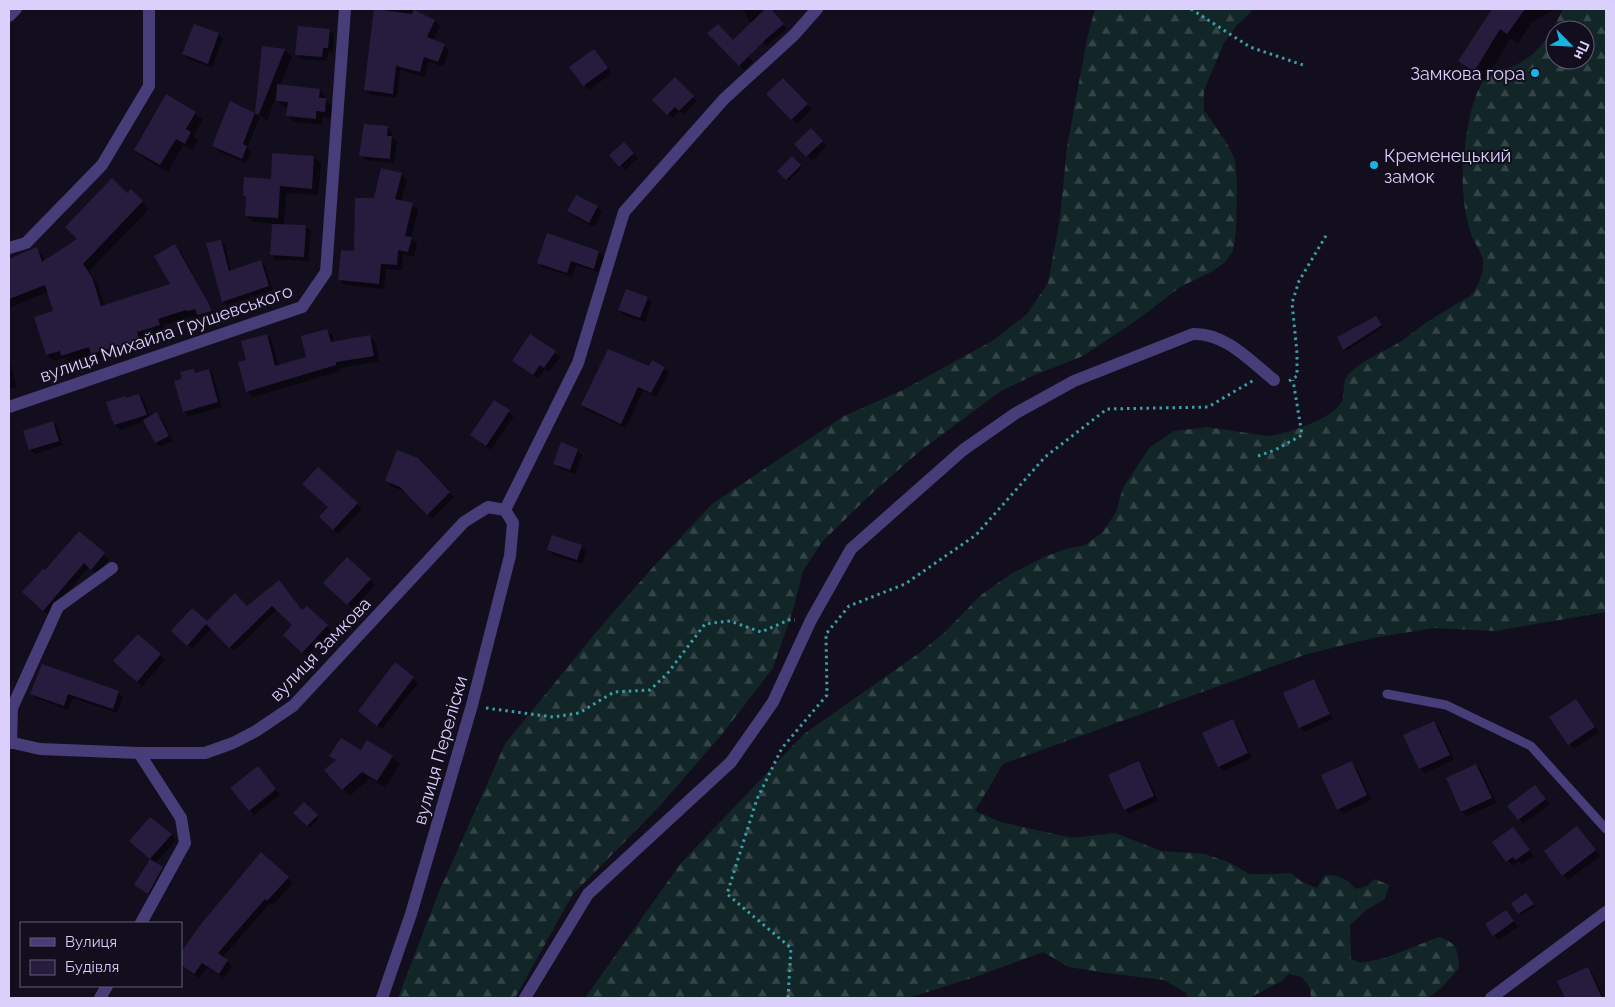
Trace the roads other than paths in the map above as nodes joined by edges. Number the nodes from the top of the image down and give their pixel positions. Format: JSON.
{"nodes":[{"id":1,"x":16,"y":9,"type":"edge"},
{"id":2,"x":149,"y":9,"type":"edge"},
{"id":3,"x":345,"y":9,"type":"edge"},
{"id":4,"x":817,"y":9,"type":"edge"},
{"id":5,"x":9,"y":16,"type":"edge"},
{"id":6,"x":9,"y":248,"type":"edge"},
{"id":7,"x":1270,"y":377,"type":"road end"},
{"id":8,"x":9,"y":407,"type":"edge"},
{"id":9,"x":505,"y":510,"type":"junction"},
{"id":10,"x":112,"y":568,"type":"dead end"},
{"id":11,"x":1388,"y":694,"type":"dead end"},
{"id":12,"x":10,"y":743,"type":"edge"},
{"id":13,"x":139,"y":753,"type":"junction"},
{"id":14,"x":1606,"y":828,"type":"edge"},
{"id":15,"x":1606,"y":912,"type":"edge"},
{"id":16,"x":142,"y":922,"type":"edge"},
{"id":17,"x":106,"y":987,"type":"edge"},
{"id":18,"x":100,"y":998,"type":"edge"},
{"id":19,"x":382,"y":998,"type":"edge"},
{"id":20,"x":525,"y":998,"type":"edge"},
{"id":21,"x":1491,"y":998,"type":"edge"}],
"edges":[{"from":1,"to":5,"type":"street"},
{"from":2,"to":6,"type":"street"},
{"from":3,"to":8,"type":"street","name":"вулиця Михайла Грушевського"},
{"from":4,"to":9,"type":"street"},
{"from":7,"to":20,"type":"street"},
{"from":9,"to":13,"type":"street","name":"вулиця Замкова"},
{"from":9,"to":19,"type":"street","name":"вулиця Переліски"},
{"from":10,"to":12,"type":"street"},
{"from":11,"to":14,"type":"lane"},
{"from":12,"to":13,"type":"street","name":"вулиця Замкова"},
{"from":13,"to":16,"type":"street"},
{"from":15,"to":21,"type":"street"},
{"from":17,"to":18,"type":"street"}]}
